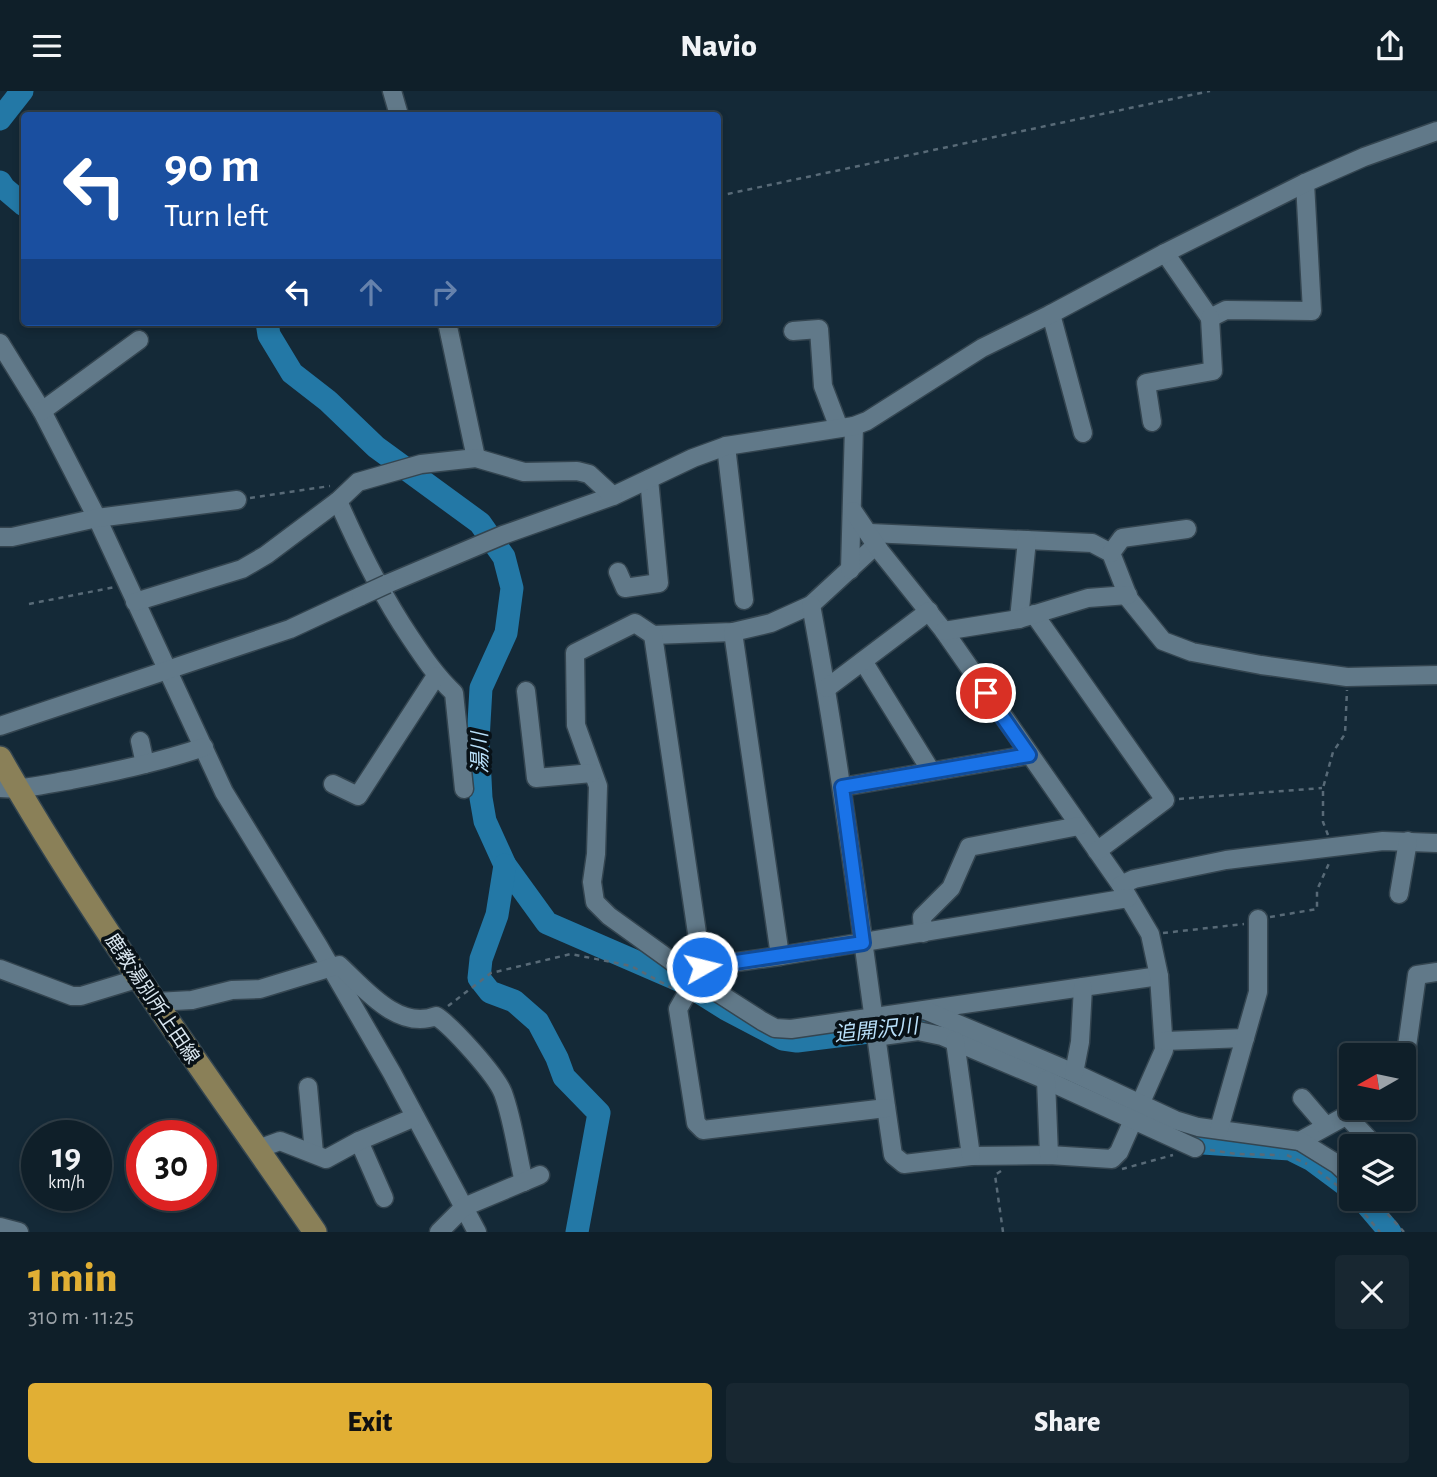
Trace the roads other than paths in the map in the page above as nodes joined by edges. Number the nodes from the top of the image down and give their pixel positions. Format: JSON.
{"nodes":[{"id":1,"x":392,"y":91,"type":"edge"},
{"id":2,"x":397,"y":112,"type":"edge"},
{"id":3,"x":1437,"y":131,"type":"edge"},
{"id":4,"x":1305,"y":183,"type":"junction"},
{"id":5,"x":1165,"y":253,"type":"junction"},
{"id":6,"x":1051,"y":314,"type":"junction"},
{"id":7,"x":1210,"y":318,"type":"junction"},
{"id":8,"x":448,"y":326,"type":"edge"},
{"id":9,"x":793,"y":331,"type":"dead end"},
{"id":10,"x":139,"y":340,"type":"dead end"},
{"id":11,"x":0,"y":343,"type":"edge"},
{"id":12,"x":42,"y":411,"type":"junction"},
{"id":13,"x":1152,"y":422,"type":"dead end"},
{"id":14,"x":846,"y":427,"type":"junction"},
{"id":15,"x":1083,"y":433,"type":"dead end"},
{"id":16,"x":726,"y":446,"type":"junction"},
{"id":17,"x":476,"y":458,"type":"junction"},
{"id":18,"x":649,"y":479,"type":"junction"},
{"id":19,"x":335,"y":494,"type":"junction"},
{"id":20,"x":613,"y":496,"type":"junction"},
{"id":21,"x":237,"y":500,"type":"road end"},
{"id":22,"x":853,"y":511,"type":"junction"},
{"id":23,"x":97,"y":518,"type":"junction"},
{"id":24,"x":1187,"y":529,"type":"dead end"},
{"id":25,"x":0,"y":537,"type":"edge"},
{"id":26,"x":873,"y":539,"type":"junction"},
{"id":27,"x":1027,"y":540,"type":"junction"},
{"id":28,"x":1111,"y":553,"type":"junction"},
{"id":29,"x":850,"y":570,"type":"junction"},
{"id":30,"x":618,"y":572,"type":"dead end"},
{"id":31,"x":1128,"y":595,"type":"junction"},
{"id":32,"x":744,"y":600,"type":"dead end"},
{"id":33,"x":135,"y":602,"type":"junction"},
{"id":34,"x":811,"y":605,"type":"junction"},
{"id":35,"x":929,"y":611,"type":"junction"},
{"id":36,"x":1027,"y":617,"type":"junction"},
{"id":37,"x":944,"y":631,"type":"junction"},
{"id":38,"x":733,"y":632,"type":"junction"},
{"id":39,"x":653,"y":635,"type":"junction"},
{"id":40,"x":863,"y":661,"type":"junction"},
{"id":41,"x":167,"y":668,"type":"junction"},
{"id":42,"x":1437,"y":675,"type":"edge"},
{"id":43,"x":436,"y":676,"type":"junction"},
{"id":44,"x":827,"y":688,"type":"junction"},
{"id":45,"x":526,"y":691,"type":"dead end"},
{"id":46,"x":0,"y":726,"type":"edge"},
{"id":47,"x":140,"y":741,"type":"dead end"},
{"id":48,"x":204,"y":747,"type":"junction"},
{"id":49,"x":1029,"y":755,"type":"junction"},
{"id":50,"x":0,"y":758,"type":"edge"},
{"id":51,"x":145,"y":764,"type":"junction"},
{"id":52,"x":931,"y":771,"type":"junction"},
{"id":53,"x":592,"y":773,"type":"junction"},
{"id":54,"x":333,"y":784,"type":"dead end"},
{"id":55,"x":842,"y":787,"type":"junction"},
{"id":56,"x":9,"y":789,"type":"edge"},
{"id":57,"x":464,"y":789,"type":"dead end"},
{"id":58,"x":1079,"y":826,"type":"junction"},
{"id":59,"x":1408,"y":841,"type":"junction"},
{"id":60,"x":1437,"y":843,"type":"edge"},
{"id":61,"x":1097,"y":851,"type":"junction"},
{"id":62,"x":1125,"y":891,"type":"junction"},
{"id":63,"x":1399,"y":894,"type":"dead end"},
{"id":64,"x":1258,"y":919,"type":"dead end"},
{"id":65,"x":923,"y":933,"type":"junction"},
{"id":66,"x":863,"y":943,"type":"junction"},
{"id":67,"x":780,"y":956,"type":"junction"},
{"id":68,"x":330,"y":967,"type":"junction"},
{"id":69,"x":0,"y":969,"type":"edge"},
{"id":70,"x":1437,"y":972,"type":"edge"},
{"id":71,"x":1159,"y":976,"type":"junction"},
{"id":72,"x":140,"y":978,"type":"junction"},
{"id":73,"x":692,"y":983,"type":"junction"},
{"id":74,"x":1083,"y":987,"type":"junction"},
{"id":75,"x":156,"y":1002,"type":"junction"},
{"id":76,"x":927,"y":1011,"type":"junction"},
{"id":77,"x":874,"y":1027,"type":"junction"},
{"id":78,"x":1245,"y":1038,"type":"junction"},
{"id":79,"x":955,"y":1041,"type":"junction"},
{"id":80,"x":1164,"y":1041,"type":"junction"},
{"id":81,"x":1404,"y":1043,"type":"edge"},
{"id":82,"x":1074,"y":1073,"type":"junction"},
{"id":83,"x":1046,"y":1080,"type":"junction"},
{"id":84,"x":308,"y":1087,"type":"dead end"},
{"id":85,"x":1301,"y":1098,"type":"dead end"},
{"id":86,"x":886,"y":1108,"type":"junction"},
{"id":87,"x":1137,"y":1113,"type":"junction"},
{"id":88,"x":415,"y":1117,"type":"junction"},
{"id":89,"x":1339,"y":1119,"type":"edge"},
{"id":90,"x":1326,"y":1126,"type":"junction"},
{"id":91,"x":1219,"y":1129,"type":"junction"},
{"id":92,"x":359,"y":1141,"type":"junction"},
{"id":93,"x":1300,"y":1141,"type":"junction"},
{"id":94,"x":258,"y":1149,"type":"junction"},
{"id":95,"x":1195,"y":1149,"type":"road end"},
{"id":96,"x":314,"y":1153,"type":"junction"},
{"id":97,"x":1049,"y":1155,"type":"junction"},
{"id":98,"x":971,"y":1156,"type":"junction"},
{"id":99,"x":1339,"y":1166,"type":"edge"},
{"id":100,"x":384,"y":1198,"type":"dead end"},
{"id":101,"x":464,"y":1207,"type":"junction"},
{"id":102,"x":0,"y":1227,"type":"edge"},
{"id":103,"x":19,"y":1232,"type":"edge"},
{"id":104,"x":315,"y":1232,"type":"edge"},
{"id":105,"x":439,"y":1232,"type":"edge"},
{"id":106,"x":477,"y":1232,"type":"edge"}],
"edges":[{"from":1,"to":2,"type":"street"},
{"from":3,"to":4,"type":"street"},
{"from":4,"to":5,"type":"street"},
{"from":4,"to":7,"type":"street"},
{"from":5,"to":6,"type":"street"},
{"from":5,"to":7,"type":"street"},
{"from":6,"to":14,"type":"street"},
{"from":6,"to":15,"type":"street"},
{"from":7,"to":13,"type":"street"},
{"from":8,"to":17,"type":"street"},
{"from":9,"to":14,"type":"street"},
{"from":10,"to":12,"type":"street"},
{"from":11,"to":12,"type":"street"},
{"from":12,"to":23,"type":"street"},
{"from":14,"to":16,"type":"street"},
{"from":14,"to":22,"type":"street"},
{"from":16,"to":18,"type":"street"},
{"from":16,"to":32,"type":"street"},
{"from":17,"to":19,"type":"street"},
{"from":17,"to":20,"type":"street"},
{"from":18,"to":20,"type":"street"},
{"from":18,"to":30,"type":"street"},
{"from":19,"to":33,"type":"street"},
{"from":19,"to":43,"type":"street"},
{"from":20,"to":41,"type":"street","bridge":true},
{"from":21,"to":23,"type":"street"},
{"from":22,"to":26,"type":"street"},
{"from":22,"to":29,"type":"street"},
{"from":23,"to":25,"type":"street"},
{"from":23,"to":33,"type":"street"},
{"from":24,"to":28,"type":"street"},
{"from":26,"to":27,"type":"street"},
{"from":26,"to":29,"type":"street"},
{"from":26,"to":35,"type":"street"},
{"from":27,"to":28,"type":"street"},
{"from":27,"to":36,"type":"street"},
{"from":28,"to":31,"type":"street"},
{"from":29,"to":34,"type":"street"},
{"from":31,"to":36,"type":"street"},
{"from":31,"to":42,"type":"street"},
{"from":33,"to":41,"type":"street"},
{"from":34,"to":38,"type":"street"},
{"from":34,"to":44,"type":"street"},
{"from":35,"to":37,"type":"street"},
{"from":35,"to":40,"type":"street"},
{"from":36,"to":37,"type":"street"},
{"from":36,"to":61,"type":"street"},
{"from":37,"to":49,"type":"street"},
{"from":38,"to":39,"type":"street"},
{"from":38,"to":67,"type":"street"},
{"from":39,"to":53,"type":"street"},
{"from":39,"to":73,"type":"street"},
{"from":40,"to":44,"type":"street"},
{"from":40,"to":52,"type":"street"},
{"from":41,"to":46,"type":"street"},
{"from":41,"to":48,"type":"street"},
{"from":43,"to":54,"type":"street"},
{"from":43,"to":57,"type":"street"},
{"from":44,"to":55,"type":"street"},
{"from":45,"to":53,"type":"street"},
{"from":47,"to":51,"type":"street"},
{"from":48,"to":51,"type":"street"},
{"from":48,"to":68,"type":"street"},
{"from":49,"to":52,"type":"street"},
{"from":49,"to":58,"type":"street"},
{"from":50,"to":56,"type":"main road","name":"鹿教湯別所上田線"},
{"from":51,"to":56,"type":"street"},
{"from":52,"to":55,"type":"street"},
{"from":53,"to":73,"type":"street"},
{"from":55,"to":66,"type":"street"},
{"from":56,"to":72,"type":"main road","name":"鹿教湯別所上田線"},
{"from":58,"to":61,"type":"street"},
{"from":58,"to":65,"type":"street"},
{"from":59,"to":60,"type":"street"},
{"from":59,"to":62,"type":"street"},
{"from":59,"to":63,"type":"street"},
{"from":61,"to":62,"type":"street"},
{"from":62,"to":65,"type":"street"},
{"from":62,"to":71,"type":"street"},
{"from":64,"to":78,"type":"street"},
{"from":65,"to":66,"type":"street"},
{"from":66,"to":67,"type":"street"},
{"from":66,"to":77,"type":"street"},
{"from":67,"to":73,"type":"street"},
{"from":68,"to":75,"type":"street"},
{"from":68,"to":88,"type":"street"},
{"from":68,"to":101,"type":"street"},
{"from":69,"to":72,"type":"street"},
{"from":70,"to":81,"type":"street"},
{"from":71,"to":74,"type":"street"},
{"from":71,"to":80,"type":"street"},
{"from":72,"to":75,"type":"main road","name":"鹿教湯別所上田線"},
{"from":73,"to":77,"type":"street"},
{"from":73,"to":86,"type":"street"},
{"from":74,"to":76,"type":"street"},
{"from":74,"to":82,"type":"street"},
{"from":75,"to":94,"type":"main road","name":"鹿教湯別所上田線"},
{"from":76,"to":77,"type":"street"},
{"from":76,"to":82,"type":"street"},
{"from":77,"to":79,"type":"street"},
{"from":77,"to":86,"type":"street"},
{"from":78,"to":80,"type":"street"},
{"from":78,"to":91,"type":"street"},
{"from":79,"to":83,"type":"street"},
{"from":79,"to":98,"type":"street"},
{"from":80,"to":87,"type":"street"},
{"from":82,"to":87,"type":"street"},
{"from":83,"to":87,"type":"street"},
{"from":83,"to":97,"type":"street"},
{"from":84,"to":96,"type":"street"},
{"from":85,"to":90,"type":"street"},
{"from":86,"to":98,"type":"street"},
{"from":87,"to":91,"type":"street"},
{"from":87,"to":95,"type":"street"},
{"from":87,"to":97,"type":"street"},
{"from":88,"to":92,"type":"street"},
{"from":88,"to":101,"type":"street"},
{"from":89,"to":90,"type":"street"},
{"from":90,"to":93,"type":"street"},
{"from":91,"to":93,"type":"street"},
{"from":92,"to":96,"type":"street"},
{"from":92,"to":100,"type":"street"},
{"from":93,"to":99,"type":"street"},
{"from":94,"to":96,"type":"street"},
{"from":94,"to":104,"type":"main road","name":"鹿教湯別所上田線"},
{"from":97,"to":98,"type":"street"},
{"from":101,"to":105,"type":"street"},
{"from":101,"to":106,"type":"street"},
{"from":102,"to":103,"type":"street"}]}
